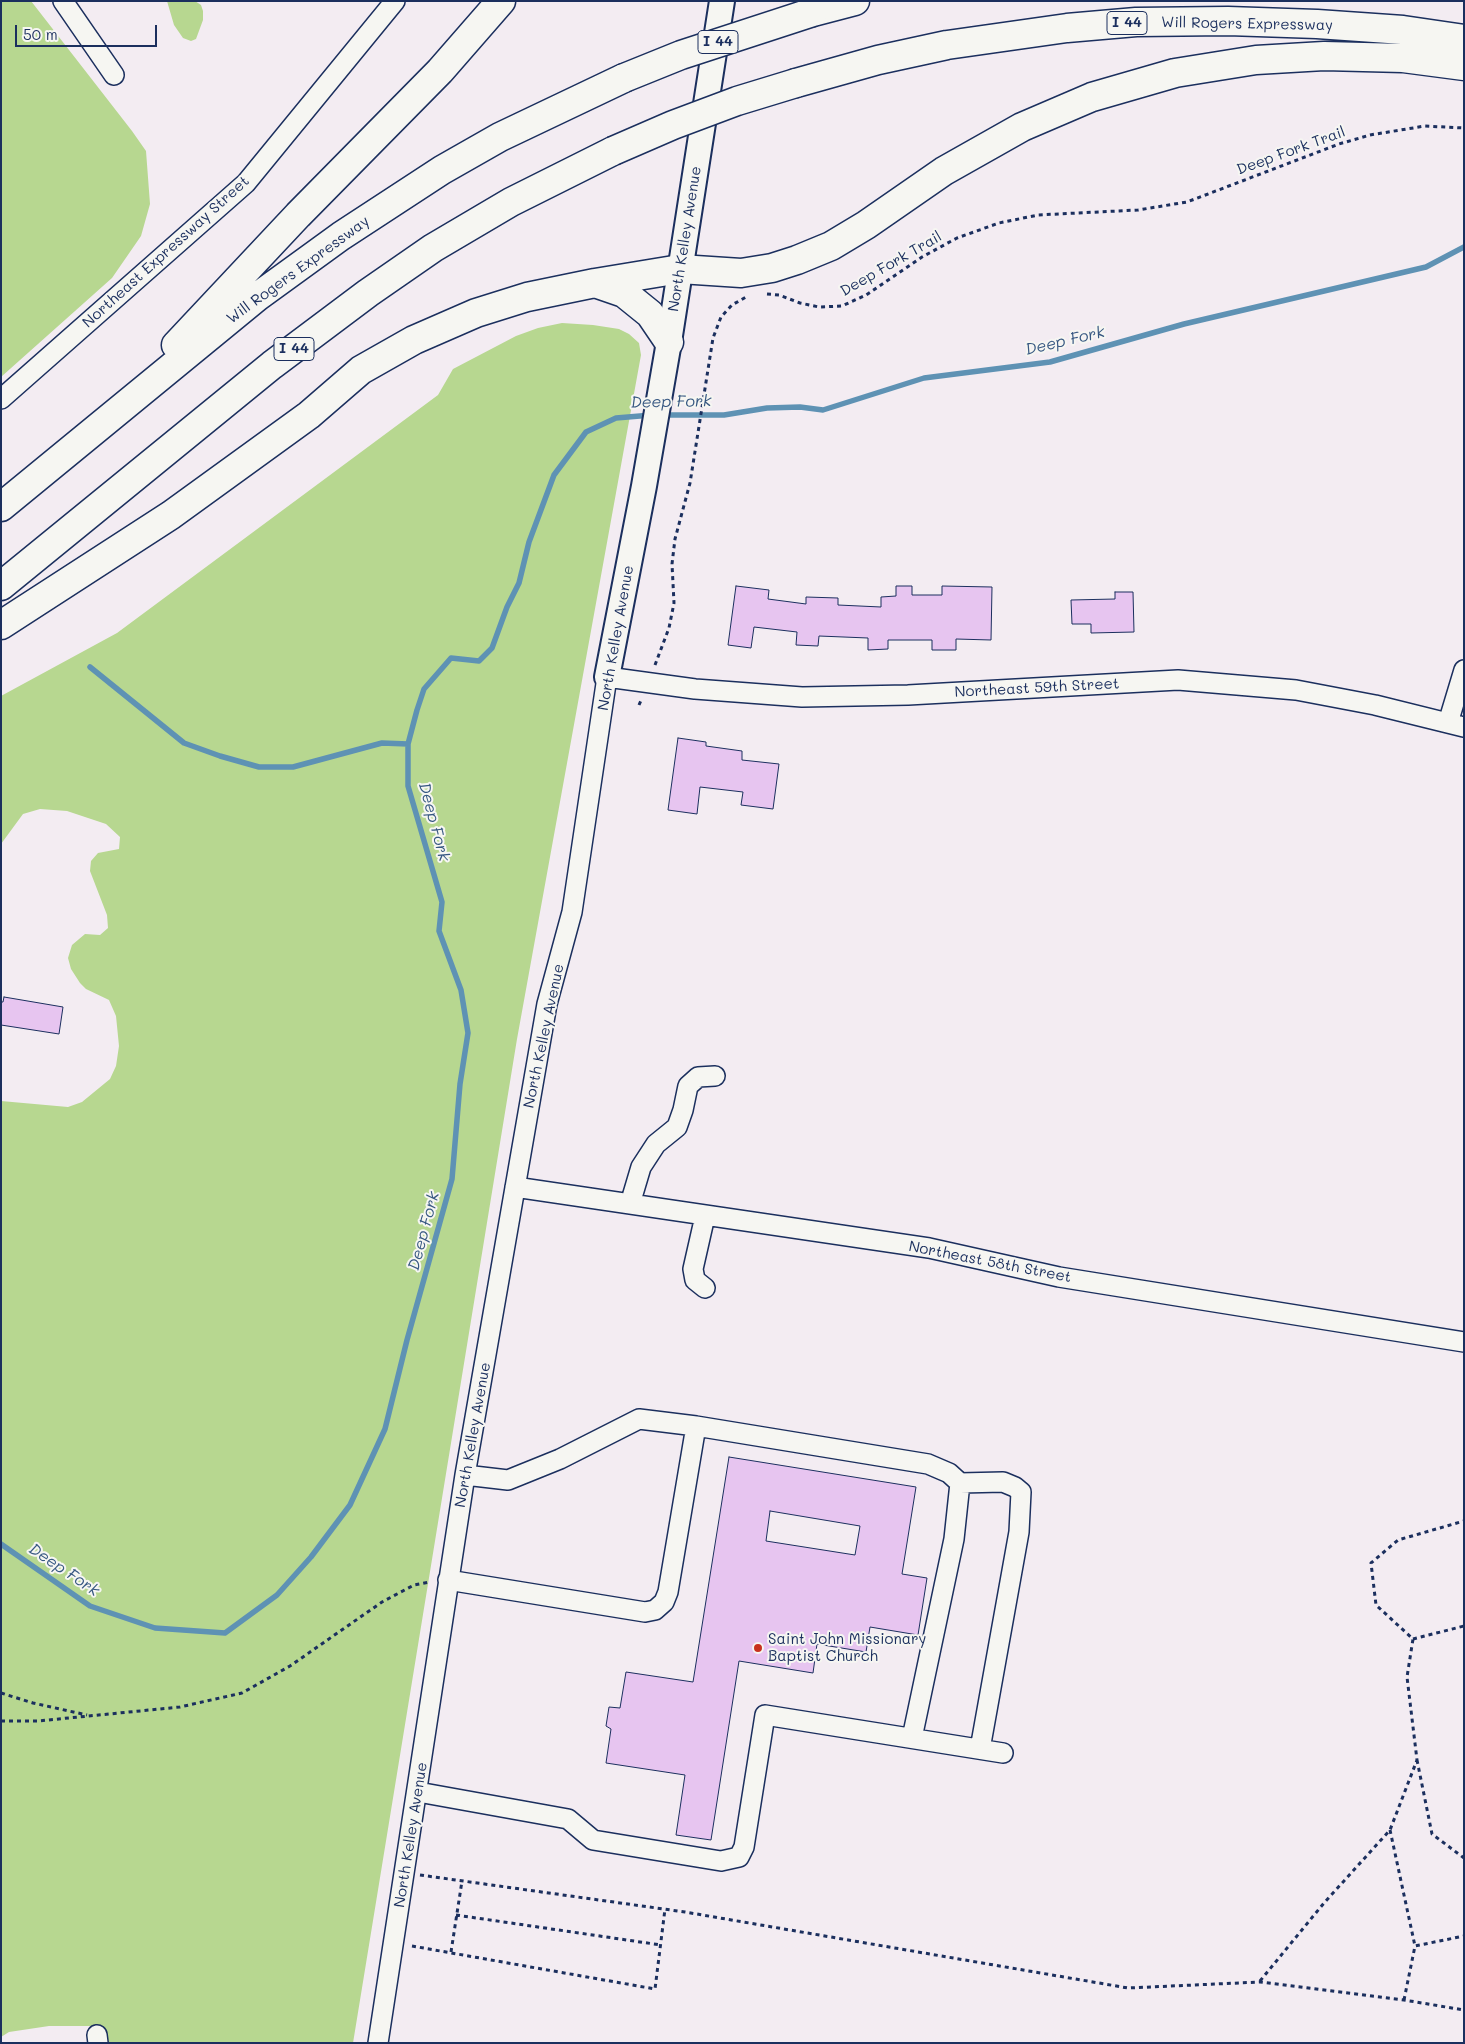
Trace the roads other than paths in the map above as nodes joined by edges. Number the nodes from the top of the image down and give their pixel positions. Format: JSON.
{"nodes":[{"id":1,"x":63,"y":1,"type":"edge"},
{"id":2,"x":395,"y":1,"type":"edge"},
{"id":3,"x":502,"y":1,"type":"edge"},
{"id":4,"x":722,"y":1,"type":"edge"},
{"id":5,"x":856,"y":1,"type":"edge"},
{"id":6,"x":1464,"y":39,"type":"edge"},
{"id":7,"x":1464,"y":66,"type":"edge"},
{"id":8,"x":114,"y":75,"type":"dead end"},
{"id":9,"x":680,"y":270,"type":"junction"},
{"id":10,"x":595,"y":283,"type":"junction"},
{"id":11,"x":669,"y":342,"type":"junction"},
{"id":12,"x":1,"y":399,"type":"edge"},
{"id":13,"x":96,"y":430,"type":"junction"},
{"id":14,"x":1,"y":508,"type":"edge"},
{"id":15,"x":1,"y":586,"type":"edge"},
{"id":16,"x":1,"y":625,"type":"edge"},
{"id":17,"x":1464,"y":670,"type":"edge"},
{"id":18,"x":607,"y":677,"type":"junction"},
{"id":19,"x":1456,"y":725,"type":"edge"},
{"id":20,"x":716,"y":1076,"type":"dead end"},
{"id":21,"x":515,"y":1187,"type":"junction"},
{"id":22,"x":630,"y":1204,"type":"junction"},
{"id":23,"x":705,"y":1216,"type":"junction"},
{"id":24,"x":705,"y":1288,"type":"dead end"},
{"id":25,"x":1464,"y":1342,"type":"edge"},
{"id":26,"x":696,"y":1426,"type":"junction"},
{"id":27,"x":465,"y":1474,"type":"junction"},
{"id":28,"x":960,"y":1483,"type":"junction"},
{"id":29,"x":448,"y":1580,"type":"junction"},
{"id":30,"x":912,"y":1738,"type":"junction"},
{"id":31,"x":980,"y":1749,"type":"junction"},
{"id":32,"x":1003,"y":1753,"type":"dead end"},
{"id":33,"x":418,"y":1792,"type":"junction"},
{"id":34,"x":378,"y":2043,"type":"edge"}],
"edges":[{"from":1,"to":8,"type":"street"},
{"from":2,"to":12,"type":"street","name":"Northeast Expressway Street"},
{"from":3,"to":13,"type":"highway"},
{"from":4,"to":9,"type":"main road","name":"North Kelley Avenue"},
{"from":5,"to":13,"type":"highway","name":"Will Rogers Expressway","number":"I 44","bridge":true},
{"from":6,"to":15,"type":"highway","name":"Will Rogers Expressway","number":"I 44","bridge":true},
{"from":7,"to":9,"type":"highway"},
{"from":9,"to":10,"type":"highway"},
{"from":9,"to":11,"type":"main road","name":"North Kelley Avenue"},
{"from":10,"to":11,"type":"highway"},
{"from":10,"to":16,"type":"highway"},
{"from":11,"to":18,"type":"main road","name":"North Kelley Avenue"},
{"from":13,"to":14,"type":"highway","name":"Will Rogers Expressway"},
{"from":17,"to":19,"type":"street"},
{"from":18,"to":19,"type":"street","name":"Northeast 59th Street"},
{"from":18,"to":21,"type":"street","name":"North Kelley Avenue"},
{"from":20,"to":22,"type":"street"},
{"from":21,"to":22,"type":"street","name":"Northeast 58th Street"},
{"from":21,"to":27,"type":"street","name":"North Kelley Avenue"},
{"from":22,"to":23,"type":"street","name":"Northeast 58th Street"},
{"from":23,"to":24,"type":"street"},
{"from":23,"to":25,"type":"street","name":"Northeast 58th Street"},
{"from":26,"to":27,"type":"street"},
{"from":26,"to":28,"type":"street"},
{"from":26,"to":29,"type":"street"},
{"from":27,"to":29,"type":"street","name":"North Kelley Avenue"},
{"from":28,"to":30,"type":"street"},
{"from":28,"to":31,"type":"street"},
{"from":29,"to":33,"type":"street","name":"North Kelley Avenue"},
{"from":30,"to":31,"type":"street"},
{"from":30,"to":33,"type":"street"},
{"from":31,"to":32,"type":"street"},
{"from":33,"to":34,"type":"street","name":"North Kelley Avenue"}]}
